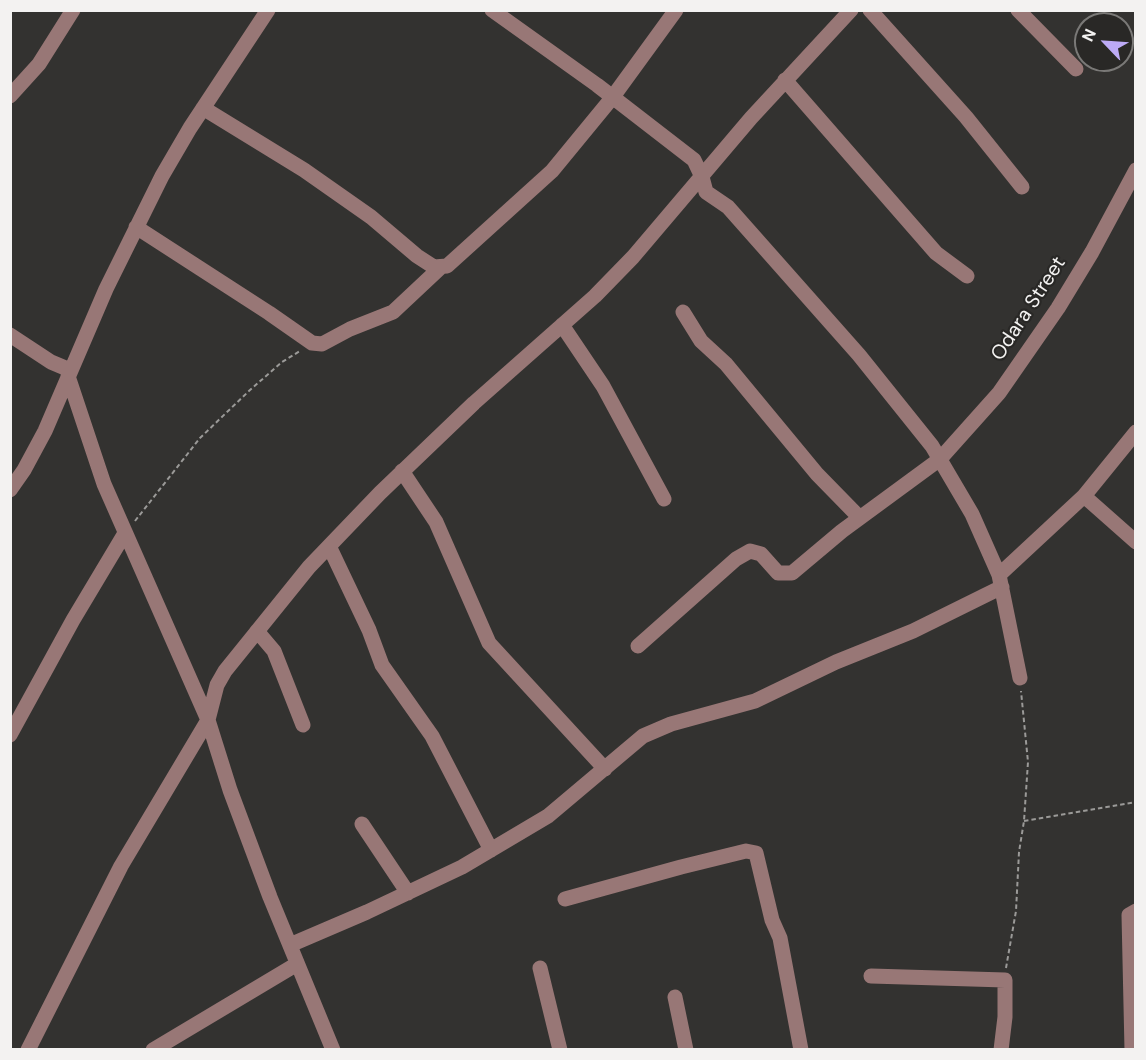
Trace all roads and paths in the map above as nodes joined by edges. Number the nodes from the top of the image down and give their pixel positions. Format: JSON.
{"nodes":[{"id":1,"x":73,"y":10,"type":"edge"},
{"id":2,"x":268,"y":10,"type":"edge"},
{"id":3,"x":492,"y":10,"type":"edge"},
{"id":4,"x":676,"y":10,"type":"edge"},
{"id":5,"x":851,"y":10,"type":"edge"},
{"id":6,"x":870,"y":10,"type":"edge"},
{"id":7,"x":1018,"y":10,"type":"edge"},
{"id":8,"x":1074,"y":67,"type":"edge"},
{"id":9,"x":785,"y":80,"type":"junction"},
{"id":10,"x":10,"y":96,"type":"edge"},
{"id":11,"x":612,"y":98,"type":"junction"},
{"id":12,"x":203,"y":108,"type":"junction"},
{"id":13,"x":1136,"y":170,"type":"edge"},
{"id":14,"x":702,"y":177,"type":"junction"},
{"id":15,"x":1022,"y":187,"type":"dead end"},
{"id":16,"x":136,"y":227,"type":"junction"},
{"id":17,"x":441,"y":267,"type":"junction"},
{"id":18,"x":967,"y":276,"type":"dead end"},
{"id":19,"x":683,"y":312,"type":"dead end"},
{"id":20,"x":562,"y":325,"type":"junction"},
{"id":21,"x":10,"y":334,"type":"edge"},
{"id":22,"x":312,"y":343,"type":"junction"},
{"id":23,"x":69,"y":373,"type":"junction"},
{"id":24,"x":57,"y":403,"type":"junction"},
{"id":25,"x":78,"y":406,"type":"junction"},
{"id":26,"x":1136,"y":432,"type":"edge"},
{"id":27,"x":940,"y":459,"type":"junction"},
{"id":28,"x":402,"y":471,"type":"junction"},
{"id":29,"x":10,"y":490,"type":"edge"},
{"id":30,"x":1084,"y":496,"type":"junction"},
{"id":31,"x":664,"y":499,"type":"dead end"},
{"id":32,"x":860,"y":518,"type":"junction"},
{"id":33,"x":125,"y":533,"type":"junction"},
{"id":34,"x":1136,"y":542,"type":"edge"},
{"id":35,"x":328,"y":546,"type":"junction"},
{"id":36,"x":1000,"y":581,"type":"junction"},
{"id":37,"x":257,"y":631,"type":"junction"},
{"id":38,"x":638,"y":645,"type":"dead end"},
{"id":39,"x":1020,"y":678,"type":"joint"},
{"id":40,"x":208,"y":720,"type":"junction"},
{"id":41,"x":303,"y":725,"type":"dead end"},
{"id":42,"x":10,"y":735,"type":"edge"},
{"id":43,"x":605,"y":769,"type":"junction"},
{"id":44,"x":1136,"y":802,"type":"edge"},
{"id":45,"x":1024,"y":821,"type":"junction"},
{"id":46,"x":362,"y":824,"type":"dead end"},
{"id":47,"x":491,"y":849,"type":"junction"},
{"id":48,"x":408,"y":893,"type":"junction"},
{"id":49,"x":565,"y":899,"type":"dead end"},
{"id":50,"x":1136,"y":910,"type":"edge"},
{"id":51,"x":290,"y":945,"type":"junction"},
{"id":52,"x":297,"y":964,"type":"junction"},
{"id":53,"x":540,"y":968,"type":"dead end"},
{"id":54,"x":871,"y":976,"type":"dead end"},
{"id":55,"x":1005,"y":980,"type":"junction"},
{"id":56,"x":675,"y":997,"type":"dead end"},
{"id":57,"x":28,"y":1050,"type":"edge"},
{"id":58,"x":153,"y":1050,"type":"edge"},
{"id":59,"x":333,"y":1050,"type":"edge"},
{"id":60,"x":560,"y":1050,"type":"edge"},
{"id":61,"x":686,"y":1050,"type":"edge"},
{"id":62,"x":801,"y":1050,"type":"edge"},
{"id":63,"x":1001,"y":1050,"type":"edge"},
{"id":64,"x":1132,"y":1050,"type":"edge"}],
"edges":[{"from":1,"to":10,"type":"street"},
{"from":2,"to":12,"type":"street"},
{"from":3,"to":11,"type":"street"},
{"from":4,"to":11,"type":"street"},
{"from":5,"to":9,"type":"street"},
{"from":6,"to":15,"type":"street"},
{"from":7,"to":8,"type":"street"},
{"from":9,"to":14,"type":"street"},
{"from":9,"to":18,"type":"street"},
{"from":11,"to":14,"type":"street"},
{"from":11,"to":17,"type":"street"},
{"from":12,"to":16,"type":"street"},
{"from":12,"to":17,"type":"street"},
{"from":13,"to":27,"type":"street","name":"Odara Street"},
{"from":14,"to":20,"type":"street"},
{"from":14,"to":27,"type":"street"},
{"from":16,"to":22,"type":"street"},
{"from":16,"to":23,"type":"street"},
{"from":17,"to":22,"type":"street"},
{"from":19,"to":32,"type":"street"},
{"from":20,"to":28,"type":"street"},
{"from":20,"to":31,"type":"street"},
{"from":21,"to":23,"type":"street"},
{"from":22,"to":33,"type":"path"},
{"from":23,"to":24,"type":"street"},
{"from":23,"to":25,"type":"street"},
{"from":24,"to":25,"type":"street"},
{"from":24,"to":29,"type":"street"},
{"from":25,"to":33,"type":"street"},
{"from":26,"to":30,"type":"street"},
{"from":27,"to":32,"type":"street","name":"Odara Street"},
{"from":27,"to":36,"type":"street"},
{"from":28,"to":35,"type":"street"},
{"from":28,"to":43,"type":"street"},
{"from":30,"to":34,"type":"street"},
{"from":30,"to":36,"type":"street"},
{"from":32,"to":38,"type":"street","name":"Odara Street"},
{"from":33,"to":40,"type":"street"},
{"from":33,"to":42,"type":"street"},
{"from":35,"to":37,"type":"street"},
{"from":35,"to":47,"type":"street"},
{"from":36,"to":39,"type":"street"},
{"from":36,"to":43,"type":"street"},
{"from":37,"to":40,"type":"street"},
{"from":37,"to":41,"type":"street"},
{"from":39,"to":45,"type":"path"},
{"from":40,"to":51,"type":"street"},
{"from":40,"to":57,"type":"street"},
{"from":43,"to":47,"type":"street"},
{"from":44,"to":45,"type":"path"},
{"from":45,"to":55,"type":"path"},
{"from":46,"to":48,"type":"street"},
{"from":47,"to":48,"type":"street"},
{"from":48,"to":51,"type":"street"},
{"from":49,"to":62,"type":"street"},
{"from":50,"to":64,"type":"street"},
{"from":51,"to":52,"type":"street"},
{"from":52,"to":58,"type":"street"},
{"from":52,"to":59,"type":"street"},
{"from":53,"to":60,"type":"street"},
{"from":54,"to":55,"type":"street"},
{"from":55,"to":63,"type":"street"},
{"from":56,"to":61,"type":"street"}]}
